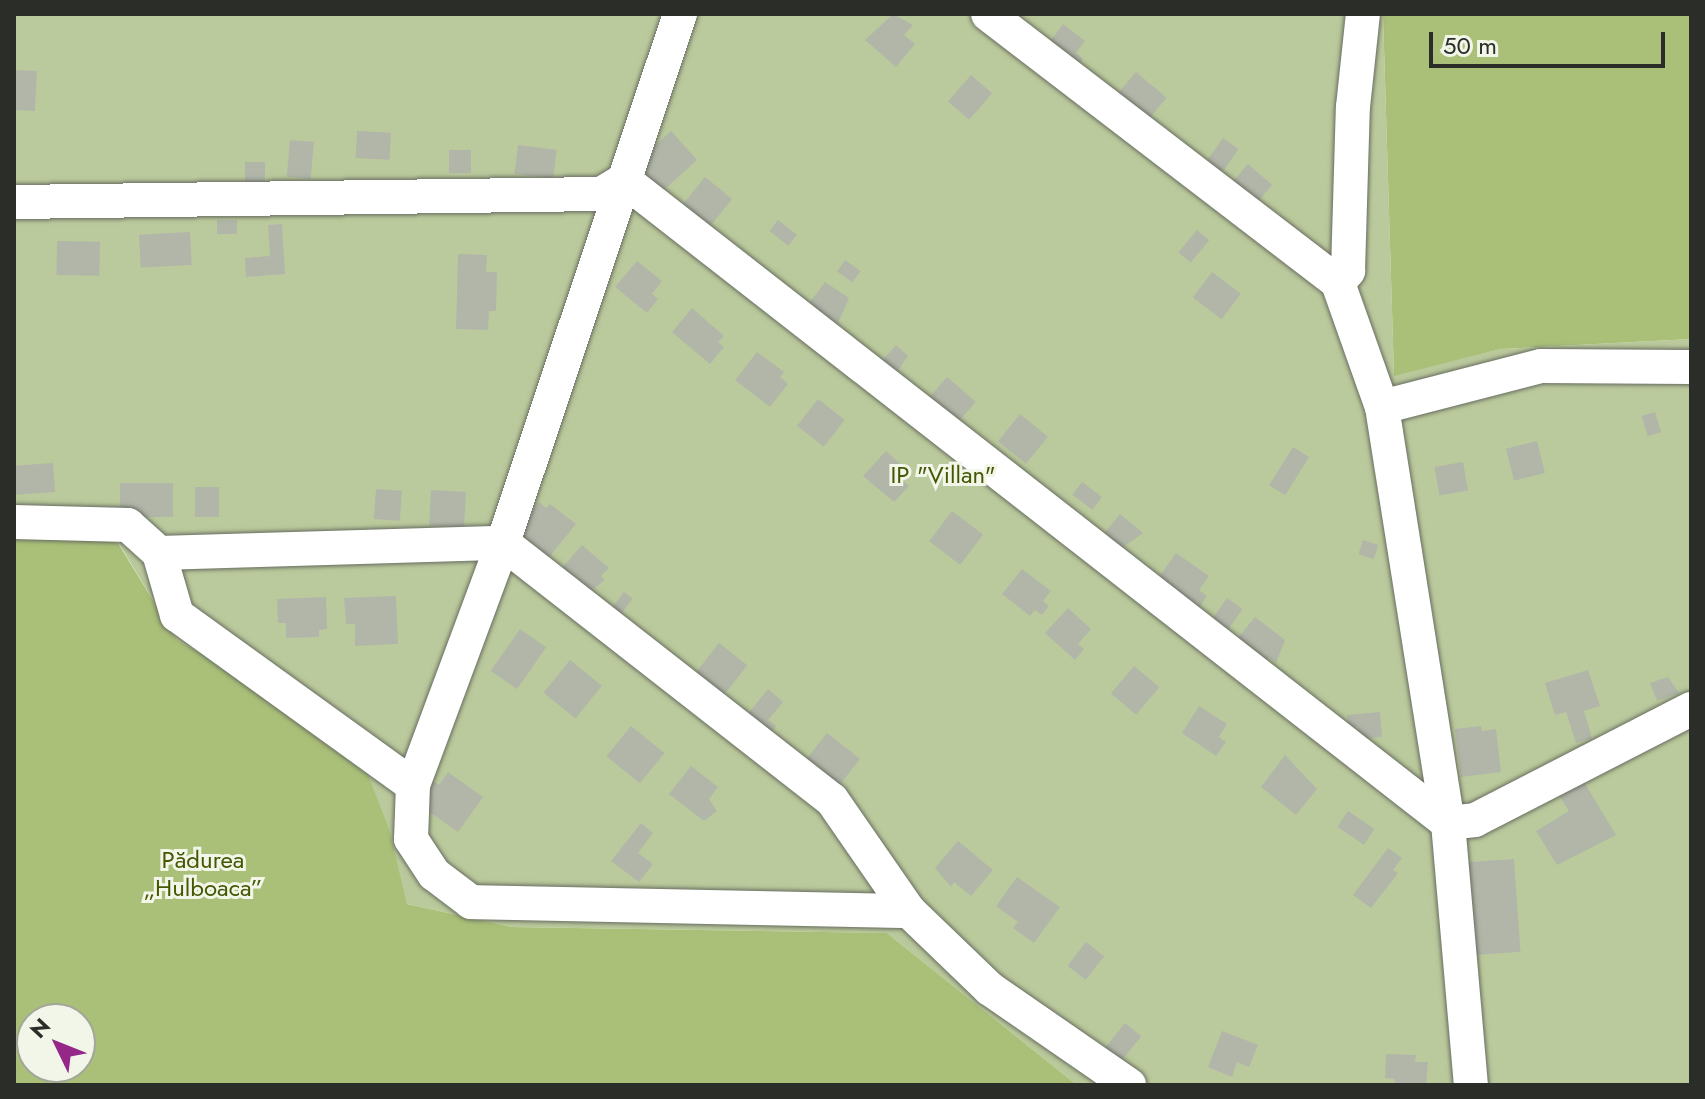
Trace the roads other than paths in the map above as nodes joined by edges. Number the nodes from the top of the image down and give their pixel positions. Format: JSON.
{"nodes":[{"id":1,"x":680,"y":14,"type":"edge"},
{"id":2,"x":988,"y":14,"type":"edge"},
{"id":3,"x":1363,"y":14,"type":"edge"},
{"id":4,"x":624,"y":180,"type":"junction"},
{"id":5,"x":14,"y":202,"type":"edge"},
{"id":6,"x":1338,"y":283,"type":"junction"},
{"id":7,"x":1691,"y":367,"type":"edge"},
{"id":8,"x":1382,"y":407,"type":"junction"},
{"id":9,"x":14,"y":522,"type":"edge"},
{"id":10,"x":503,"y":543,"type":"junction"},
{"id":11,"x":159,"y":553,"type":"junction"},
{"id":12,"x":1691,"y":709,"type":"edge"},
{"id":13,"x":413,"y":785,"type":"junction"},
{"id":14,"x":1448,"y":823,"type":"junction"},
{"id":15,"x":909,"y":911,"type":"junction"},
{"id":16,"x":1129,"y":1085,"type":"edge"},
{"id":17,"x":1471,"y":1085,"type":"edge"}],
"edges":[{"from":1,"to":4,"type":"street"},
{"from":2,"to":6,"type":"street"},
{"from":3,"to":6,"type":"street"},
{"from":4,"to":5,"type":"street"},
{"from":4,"to":10,"type":"street"},
{"from":4,"to":14,"type":"street"},
{"from":6,"to":8,"type":"street"},
{"from":7,"to":8,"type":"street"},
{"from":8,"to":14,"type":"street"},
{"from":9,"to":11,"type":"street"},
{"from":10,"to":11,"type":"street"},
{"from":10,"to":13,"type":"street"},
{"from":10,"to":15,"type":"street"},
{"from":11,"to":13,"type":"street"},
{"from":12,"to":14,"type":"street"},
{"from":13,"to":15,"type":"street"},
{"from":14,"to":17,"type":"street"},
{"from":15,"to":16,"type":"street"}]}
